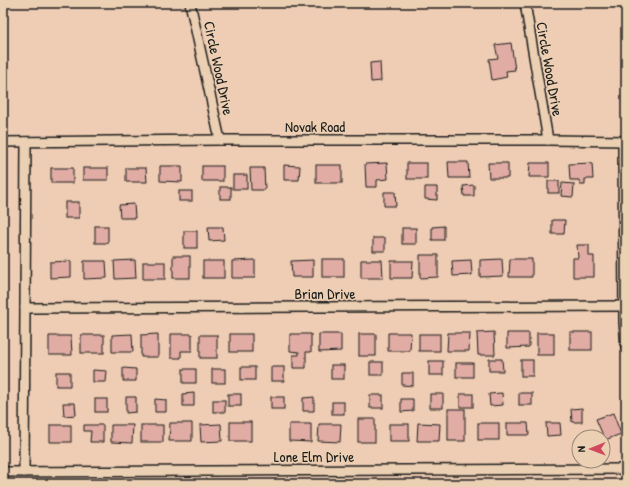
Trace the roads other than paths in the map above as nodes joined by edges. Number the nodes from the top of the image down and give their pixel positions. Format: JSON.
{"nodes":[{"id":1,"x":190,"y":3,"type":"edge"},
{"id":2,"x":525,"y":3,"type":"edge"},
{"id":3,"x":220,"y":140,"type":"junction"},
{"id":4,"x":548,"y":140,"type":"junction"},
{"id":5,"x":624,"y":141,"type":"edge"},
{"id":6,"x":3,"y":142,"type":"edge"},
{"id":7,"x":26,"y":142,"type":"junction"},
{"id":8,"x":624,"y":306,"type":"junction"},
{"id":9,"x":25,"y":308,"type":"junction"},
{"id":10,"x":626,"y":347,"type":"edge"},
{"id":11,"x":626,"y":469,"type":"edge"},
{"id":12,"x":3,"y":472,"type":"edge"},
{"id":13,"x":24,"y":472,"type":"junction"}],
"edges":[{"from":1,"to":3,"type":"street","name":"Circle Wood Drive"},
{"from":2,"to":4,"type":"street","name":"Circle Wood Drive"},
{"from":3,"to":4,"type":"street","name":"Novak Road"},
{"from":3,"to":7,"type":"street","name":"Novak Road"},
{"from":4,"to":5,"type":"street","name":"Novak Road"},
{"from":5,"to":8,"type":"street"},
{"from":6,"to":7,"type":"street","name":"Novak Road"},
{"from":7,"to":9,"type":"street"},
{"from":8,"to":9,"type":"street","name":"Brian Drive"},
{"from":8,"to":10,"type":"street"},
{"from":9,"to":13,"type":"street"},
{"from":11,"to":13,"type":"street","name":"Lone Elm Drive"},
{"from":12,"to":13,"type":"street","name":"Lone Elm Drive"}]}
